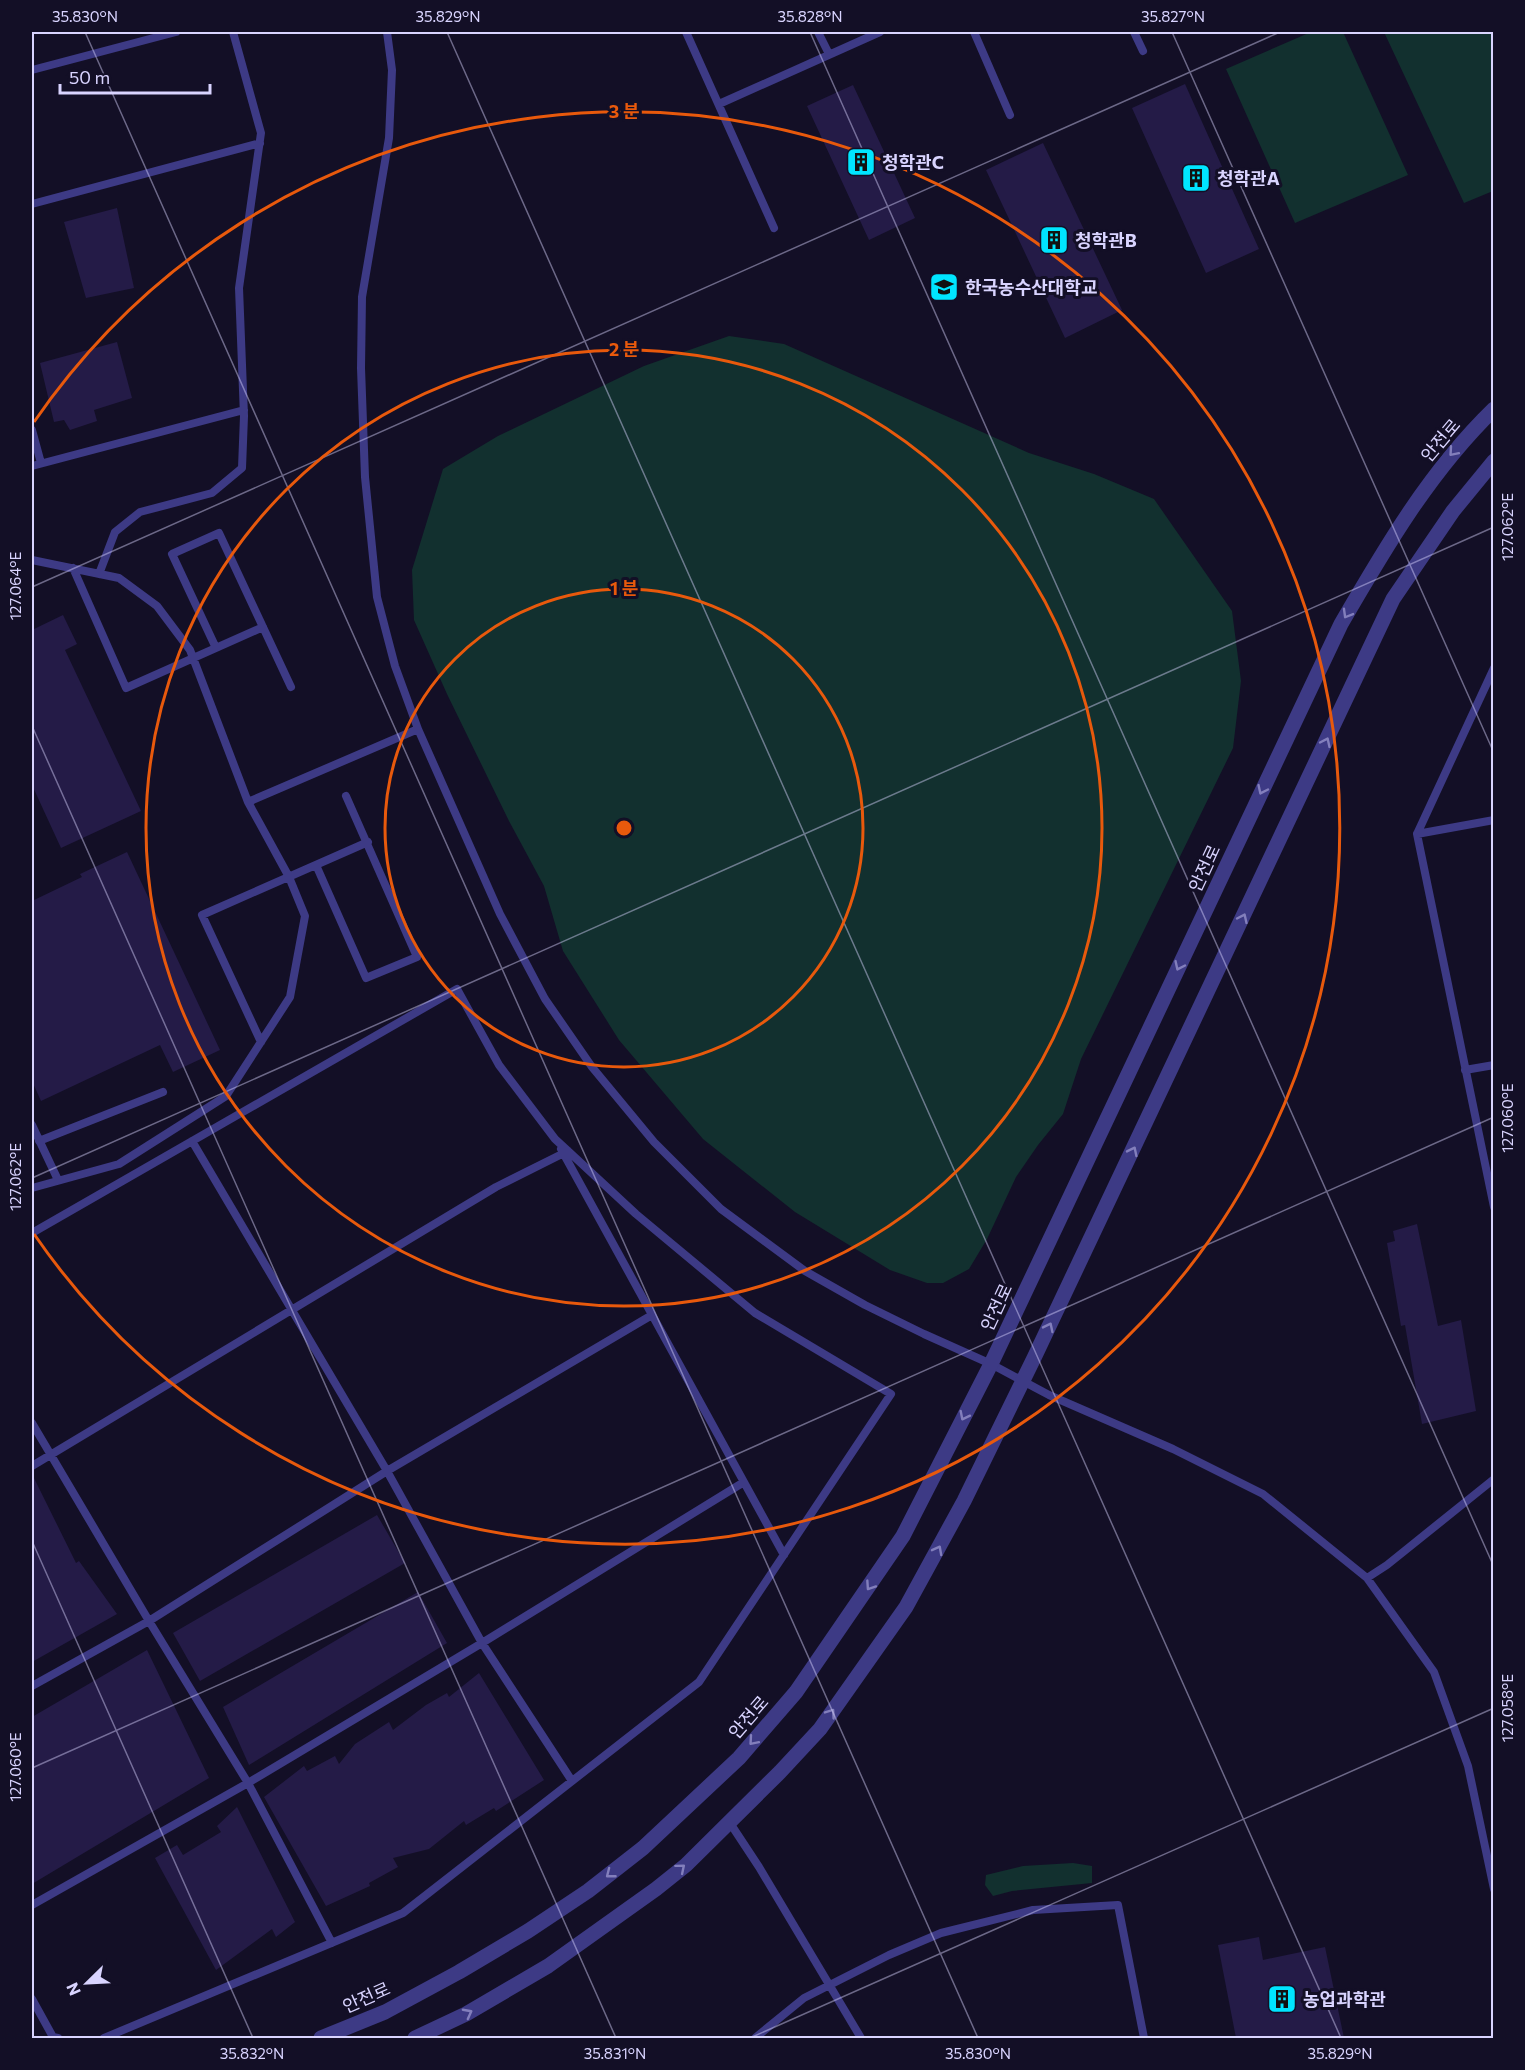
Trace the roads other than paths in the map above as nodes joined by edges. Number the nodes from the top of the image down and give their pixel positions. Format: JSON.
{"nodes":[{"id":1,"x":176,"y":32,"type":"edge"},
{"id":2,"x":233,"y":32,"type":"edge"},
{"id":3,"x":387,"y":32,"type":"edge"},
{"id":4,"x":686,"y":32,"type":"edge"},
{"id":5,"x":818,"y":32,"type":"edge"},
{"id":6,"x":880,"y":32,"type":"edge"},
{"id":7,"x":974,"y":32,"type":"edge"},
{"id":8,"x":1134,"y":32,"type":"edge"},
{"id":9,"x":1143,"y":51,"type":"dead end"},
{"id":10,"x":829,"y":54,"type":"junction"},
{"id":11,"x":32,"y":70,"type":"edge"},
{"id":12,"x":719,"y":104,"type":"junction"},
{"id":13,"x":1010,"y":115,"type":"dead end"},
{"id":14,"x":260,"y":143,"type":"junction"},
{"id":15,"x":32,"y":204,"type":"edge"},
{"id":16,"x":774,"y":228,"type":"dead end"},
{"id":17,"x":1494,"y":409,"type":"edge"},
{"id":18,"x":244,"y":410,"type":"junction"},
{"id":19,"x":32,"y":429,"type":"edge"},
{"id":20,"x":1494,"y":461,"type":"edge"},
{"id":21,"x":40,"y":463,"type":"junction"},
{"id":22,"x":32,"y":466,"type":"edge"},
{"id":23,"x":32,"y":560,"type":"edge"},
{"id":24,"x":73,"y":568,"type":"junction"},
{"id":25,"x":99,"y":574,"type":"junction"},
{"id":26,"x":263,"y":627,"type":"junction"},
{"id":27,"x":216,"y":648,"type":"junction"},
{"id":28,"x":193,"y":658,"type":"junction"},
{"id":29,"x":1494,"y":668,"type":"edge"},
{"id":30,"x":291,"y":687,"type":"dead end"},
{"id":31,"x":418,"y":729,"type":"junction"},
{"id":32,"x":346,"y":796,"type":"dead end"},
{"id":33,"x":248,"y":802,"type":"junction"},
{"id":34,"x":1494,"y":820,"type":"edge"},
{"id":35,"x":1417,"y":834,"type":"junction"},
{"id":36,"x":368,"y":842,"type":"junction"},
{"id":37,"x":316,"y":865,"type":"junction"},
{"id":38,"x":289,"y":877,"type":"junction"},
{"id":39,"x":261,"y":1042,"type":"junction"},
{"id":40,"x":1494,"y":1065,"type":"edge"},
{"id":41,"x":1465,"y":1070,"type":"junction"},
{"id":42,"x":163,"y":1092,"type":"dead end"},
{"id":43,"x":32,"y":1125,"type":"edge"},
{"id":44,"x":39,"y":1141,"type":"junction"},
{"id":45,"x":192,"y":1141,"type":"junction"},
{"id":46,"x":566,"y":1152,"type":"junction"},
{"id":47,"x":58,"y":1180,"type":"junction"},
{"id":48,"x":32,"y":1188,"type":"edge"},
{"id":49,"x":1494,"y":1208,"type":"edge"},
{"id":50,"x":32,"y":1233,"type":"edge"},
{"id":51,"x":291,"y":1310,"type":"junction"},
{"id":52,"x":652,"y":1315,"type":"junction"},
{"id":53,"x":992,"y":1364,"type":"junction"},
{"id":54,"x":1024,"y":1380,"type":"junction"},
{"id":55,"x":32,"y":1423,"type":"edge"},
{"id":56,"x":50,"y":1455,"type":"junction"},
{"id":57,"x":32,"y":1466,"type":"edge"},
{"id":58,"x":387,"y":1471,"type":"junction"},
{"id":59,"x":1494,"y":1479,"type":"edge"},
{"id":60,"x":744,"y":1482,"type":"junction"},
{"id":61,"x":784,"y":1555,"type":"junction"},
{"id":62,"x":1367,"y":1578,"type":"junction"},
{"id":63,"x":149,"y":1622,"type":"junction"},
{"id":64,"x":482,"y":1644,"type":"junction"},
{"id":65,"x":32,"y":1686,"type":"edge"},
{"id":66,"x":572,"y":1781,"type":"junction"},
{"id":67,"x":248,"y":1784,"type":"junction"},
{"id":68,"x":730,"y":1822,"type":"junction"},
{"id":69,"x":1494,"y":1889,"type":"edge"},
{"id":70,"x":32,"y":1905,"type":"edge"},
{"id":71,"x":332,"y":1943,"type":"junction"},
{"id":72,"x":830,"y":1983,"type":"junction"},
{"id":73,"x":32,"y":1999,"type":"edge"},
{"id":74,"x":58,"y":2038,"type":"edge"},
{"id":75,"x":104,"y":2038,"type":"edge"},
{"id":76,"x":321,"y":2038,"type":"edge"},
{"id":77,"x":416,"y":2038,"type":"edge"},
{"id":78,"x":755,"y":2038,"type":"edge"},
{"id":79,"x":861,"y":2038,"type":"edge"},
{"id":80,"x":1144,"y":2038,"type":"edge"}],
"edges":[{"from":1,"to":11,"type":"lane"},
{"from":2,"to":14,"type":"lane"},
{"from":3,"to":31,"type":"lane"},
{"from":4,"to":12,"type":"lane"},
{"from":5,"to":10,"type":"lane"},
{"from":6,"to":10,"type":"lane"},
{"from":7,"to":13,"type":"lane"},
{"from":8,"to":9,"type":"lane"},
{"from":10,"to":12,"type":"lane"},
{"from":12,"to":16,"type":"lane"},
{"from":14,"to":15,"type":"lane"},
{"from":14,"to":18,"type":"lane"},
{"from":17,"to":53,"type":"street","name":"안전로","one_way":true},
{"from":18,"to":21,"type":"lane"},
{"from":18,"to":25,"type":"lane"},
{"from":19,"to":21,"type":"lane"},
{"from":54,"to":20,"type":"street","one_way":true},
{"from":21,"to":22,"type":"lane"},
{"from":23,"to":24,"type":"lane"},
{"from":24,"to":25,"type":"lane"},
{"from":24,"to":28,"type":"lane"},
{"from":25,"to":28,"type":"lane"},
{"from":26,"to":27,"type":"lane"},
{"from":26,"to":27,"type":"lane"},
{"from":26,"to":30,"type":"lane"},
{"from":27,"to":28,"type":"lane"},
{"from":28,"to":33,"type":"lane"},
{"from":29,"to":35,"type":"lane"},
{"from":31,"to":33,"type":"lane"},
{"from":31,"to":53,"type":"lane"},
{"from":32,"to":36,"type":"lane"},
{"from":33,"to":38,"type":"lane"},
{"from":34,"to":35,"type":"lane"},
{"from":35,"to":41,"type":"lane"},
{"from":36,"to":37,"type":"lane"},
{"from":36,"to":37,"type":"lane"},
{"from":37,"to":38,"type":"lane"},
{"from":38,"to":39,"type":"lane"},
{"from":38,"to":39,"type":"lane"},
{"from":39,"to":47,"type":"lane"},
{"from":40,"to":41,"type":"lane"},
{"from":41,"to":49,"type":"lane"},
{"from":42,"to":44,"type":"lane"},
{"from":43,"to":44,"type":"lane"},
{"from":44,"to":47,"type":"lane"},
{"from":45,"to":46,"type":"lane"},
{"from":45,"to":50,"type":"lane"},
{"from":45,"to":51,"type":"lane"},
{"from":46,"to":51,"type":"lane"},
{"from":46,"to":52,"type":"lane"},
{"from":46,"to":61,"type":"lane"},
{"from":47,"to":48,"type":"lane"},
{"from":51,"to":56,"type":"lane"},
{"from":51,"to":58,"type":"lane"},
{"from":52,"to":58,"type":"lane"},
{"from":52,"to":60,"type":"lane"},
{"from":53,"to":54,"type":"lane"},
{"from":53,"to":76,"type":"street","name":"안전로","one_way":true},
{"from":54,"to":62,"type":"lane"},
{"from":68,"to":54,"type":"street","one_way":true},
{"from":55,"to":56,"type":"lane"},
{"from":56,"to":57,"type":"lane"},
{"from":56,"to":63,"type":"lane"},
{"from":58,"to":63,"type":"lane"},
{"from":58,"to":64,"type":"lane"},
{"from":59,"to":62,"type":"lane"},
{"from":60,"to":61,"type":"lane"},
{"from":60,"to":64,"type":"lane"},
{"from":61,"to":66,"type":"lane"},
{"from":62,"to":69,"type":"lane"},
{"from":63,"to":65,"type":"lane"},
{"from":63,"to":67,"type":"lane"},
{"from":64,"to":66,"type":"lane"},
{"from":64,"to":67,"type":"lane"},
{"from":66,"to":71,"type":"lane"},
{"from":67,"to":70,"type":"lane"},
{"from":67,"to":71,"type":"lane"},
{"from":68,"to":72,"type":"lane"},
{"from":77,"to":68,"type":"street","one_way":true},
{"from":71,"to":75,"type":"lane"},
{"from":72,"to":78,"type":"lane"},
{"from":72,"to":79,"type":"lane"},
{"from":72,"to":80,"type":"lane"},
{"from":73,"to":74,"type":"lane"}]}
